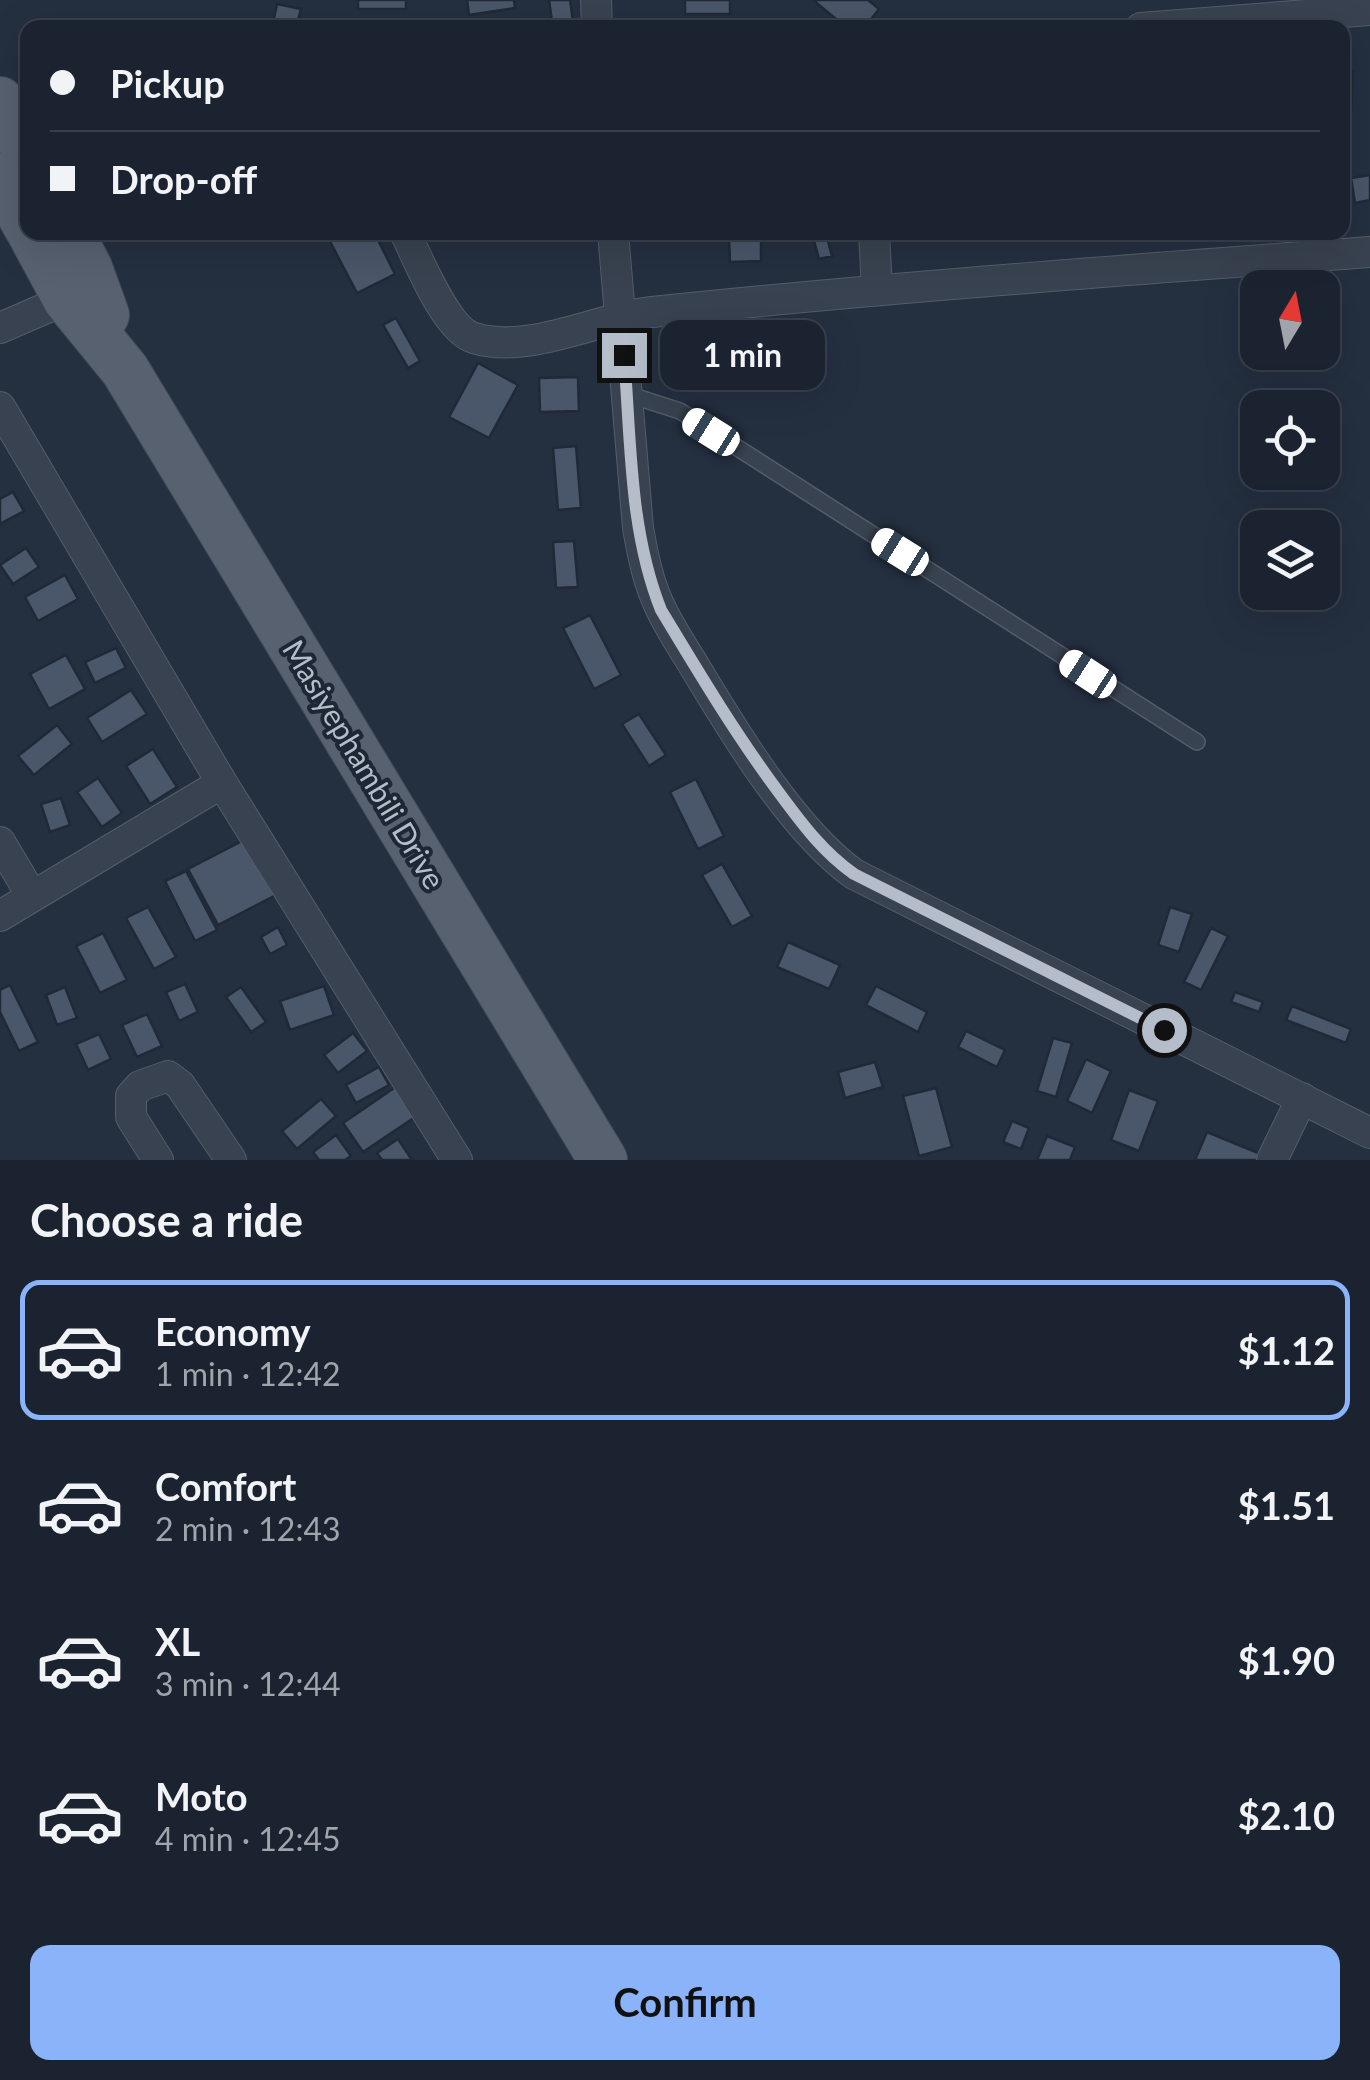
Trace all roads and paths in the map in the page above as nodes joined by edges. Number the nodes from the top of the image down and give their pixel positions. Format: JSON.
{"nodes":[{"id":1,"x":1370,"y":10,"type":"edge"},
{"id":2,"x":1243,"y":20,"type":"edge"},
{"id":3,"x":0,"y":101,"type":"edge"},
{"id":4,"x":20,"y":138,"type":"edge"},
{"id":5,"x":0,"y":177,"type":"edge"},
{"id":6,"x":20,"y":214,"type":"edge"},
{"id":7,"x":35,"y":240,"type":"edge"},
{"id":8,"x":73,"y":240,"type":"edge"},
{"id":9,"x":409,"y":240,"type":"edge"},
{"id":10,"x":614,"y":240,"type":"edge"},
{"id":11,"x":874,"y":240,"type":"edge"},
{"id":12,"x":1370,"y":252,"type":"edge"},
{"id":13,"x":877,"y":288,"type":"junction"},
{"id":14,"x":67,"y":299,"type":"junction"},
{"id":15,"x":620,"y":316,"type":"junction"},
{"id":16,"x":0,"y":328,"type":"edge"},
{"id":17,"x":124,"y":370,"type":"junction"},
{"id":18,"x":627,"y":394,"type":"junction"},
{"id":19,"x":0,"y":407,"type":"edge"},
{"id":20,"x":1197,"y":742,"type":"dead end"},
{"id":21,"x":222,"y":783,"type":"junction"},
{"id":22,"x":0,"y":842,"type":"edge"},
{"id":23,"x":32,"y":896,"type":"junction"},
{"id":24,"x":0,"y":916,"type":"edge"},
{"id":25,"x":1302,"y":1098,"type":"junction"},
{"id":26,"x":1370,"y":1133,"type":"edge"},
{"id":27,"x":158,"y":1160,"type":"edge"},
{"id":28,"x":231,"y":1160,"type":"edge"},
{"id":29,"x":457,"y":1160,"type":"edge"},
{"id":30,"x":602,"y":1160,"type":"edge"},
{"id":31,"x":1272,"y":1160,"type":"edge"}],
"edges":[{"from":1,"to":2,"type":"street"},
{"from":3,"to":4,"type":"main road"},
{"from":5,"to":6,"type":"main road","name":"Masiyephambili Drive"},
{"from":7,"to":14,"type":"main road","name":"Masiyephambili Drive"},
{"from":8,"to":17,"type":"main road","name":"Masiyephambili Drive"},
{"from":9,"to":15,"type":"street"},
{"from":10,"to":15,"type":"street"},
{"from":11,"to":13,"type":"street"},
{"from":12,"to":13,"type":"street"},
{"from":13,"to":15,"type":"street"},
{"from":14,"to":16,"type":"street"},
{"from":14,"to":17,"type":"main road","name":"Masiyephambili Drive"},
{"from":15,"to":18,"type":"street"},
{"from":17,"to":30,"type":"main road","name":"Masiyephambili Drive"},
{"from":18,"to":20,"type":"lane"},
{"from":18,"to":25,"type":"street"},
{"from":19,"to":21,"type":"street"},
{"from":21,"to":23,"type":"street"},
{"from":21,"to":29,"type":"street"},
{"from":22,"to":23,"type":"street"},
{"from":23,"to":24,"type":"street"},
{"from":25,"to":26,"type":"street"},
{"from":25,"to":31,"type":"street"},
{"from":27,"to":28,"type":"street"}]}
